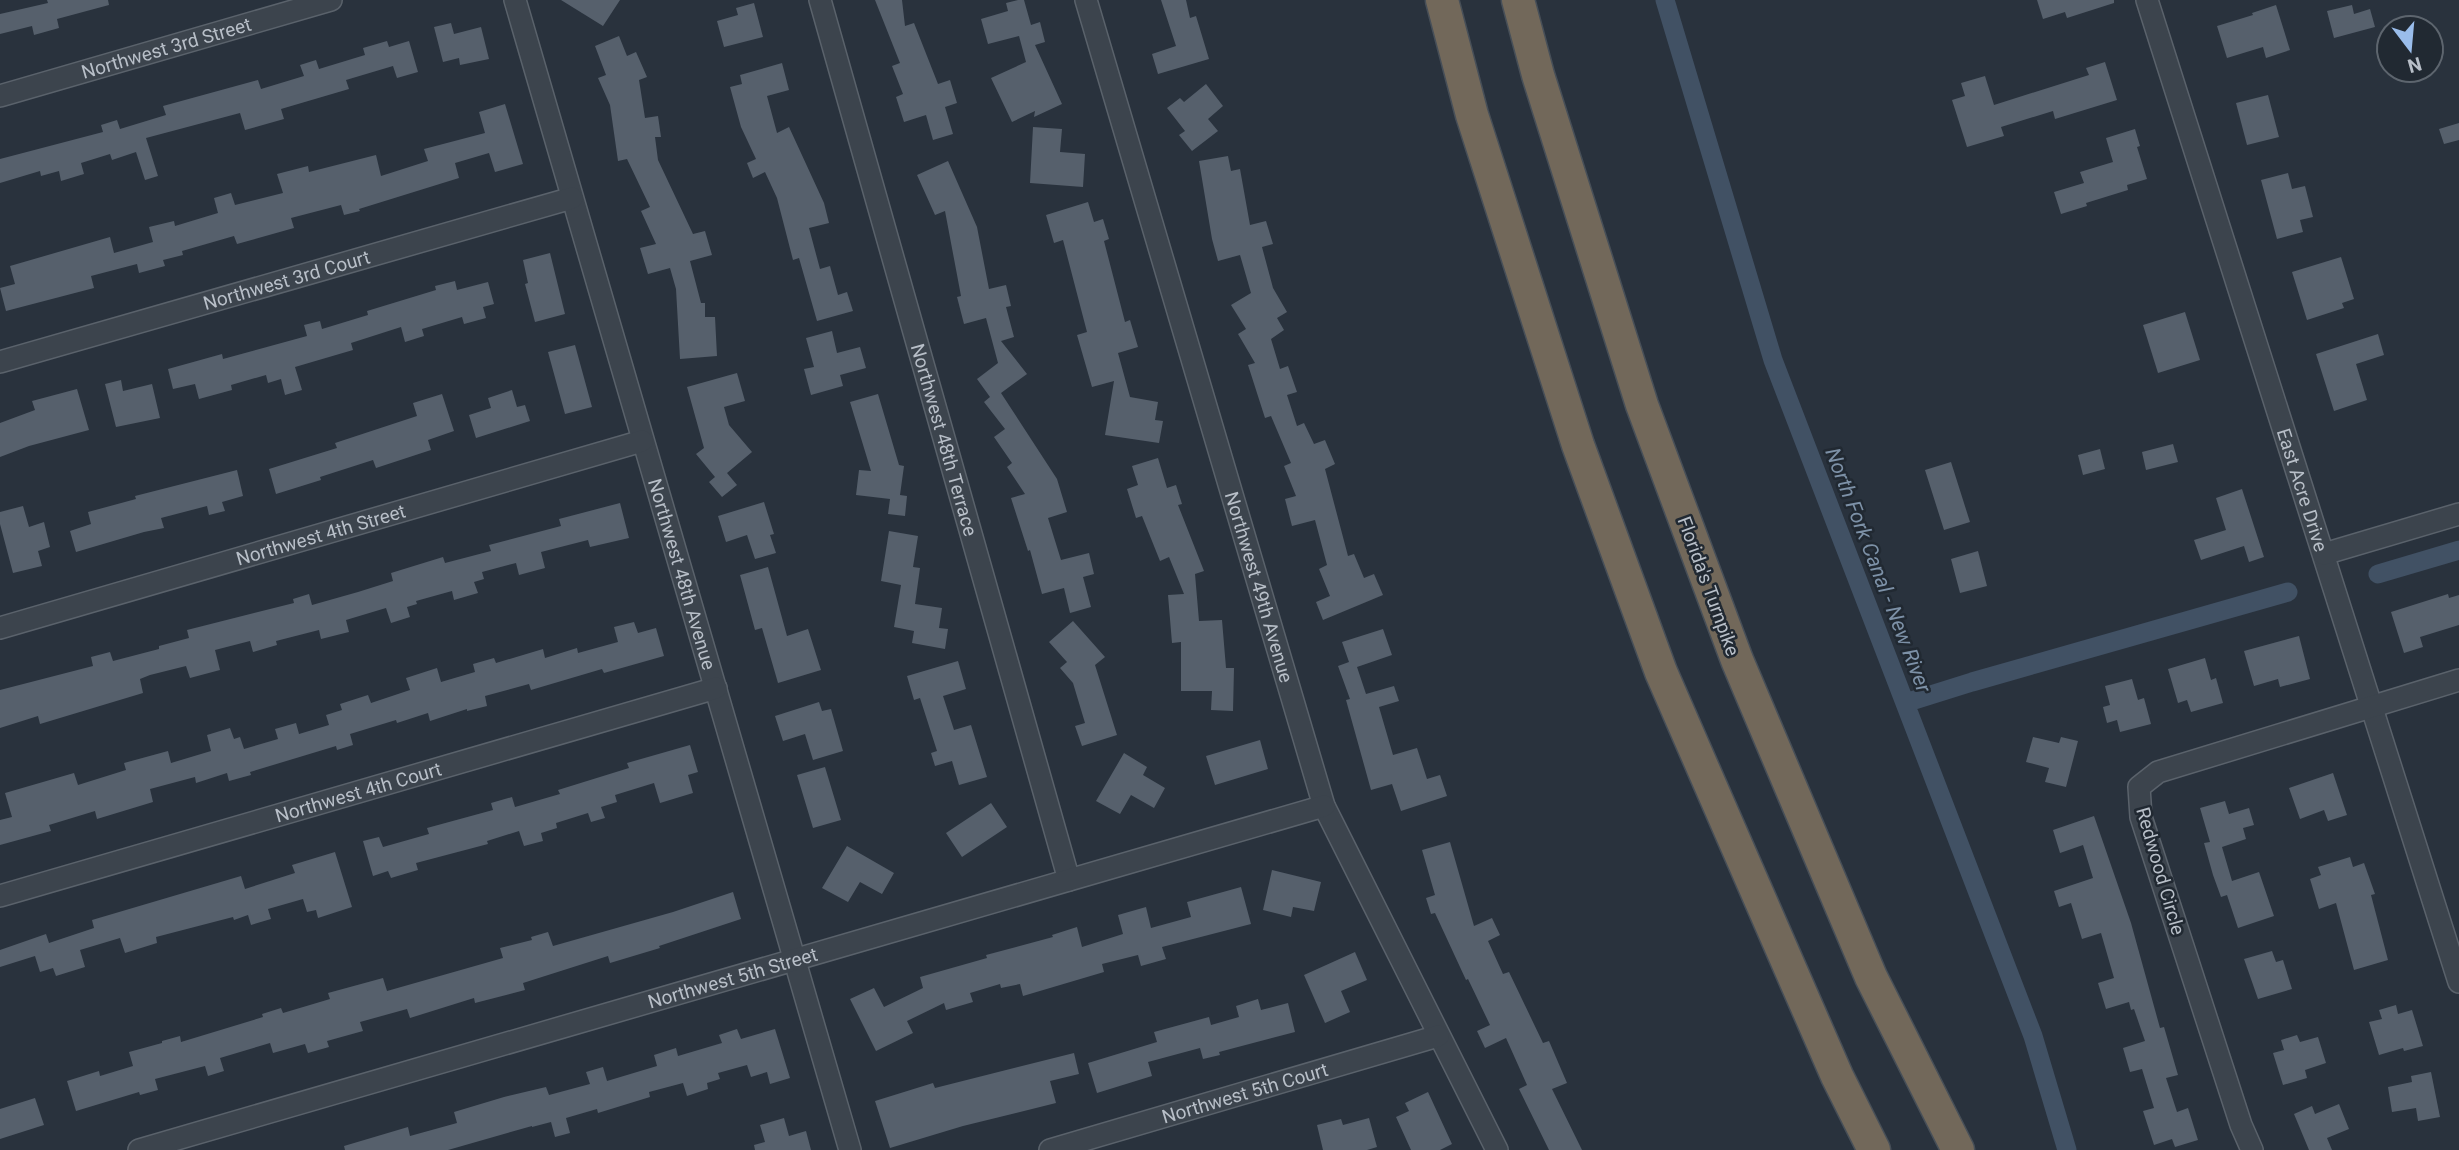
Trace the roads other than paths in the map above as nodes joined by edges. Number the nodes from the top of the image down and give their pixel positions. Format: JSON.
{"nodes":[{"id":1,"x":331,"y":0,"type":"edge"},
{"id":2,"x":514,"y":0,"type":"edge"},
{"id":3,"x":820,"y":0,"type":"edge"},
{"id":4,"x":1086,"y":0,"type":"edge"},
{"id":5,"x":1441,"y":0,"type":"edge"},
{"id":6,"x":1518,"y":0,"type":"edge"},
{"id":7,"x":2147,"y":0,"type":"edge"},
{"id":8,"x":0,"y":96,"type":"edge"},
{"id":9,"x":572,"y":198,"type":"junction"},
{"id":10,"x":0,"y":362,"type":"edge"},
{"id":11,"x":642,"y":441,"type":"junction"},
{"id":12,"x":2459,"y":514,"type":"edge"},
{"id":13,"x":2323,"y":554,"type":"junction"},
{"id":14,"x":0,"y":628,"type":"edge"},
{"id":15,"x":2459,"y":680,"type":"edge"},
{"id":16,"x":716,"y":688,"type":"junction"},
{"id":17,"x":2371,"y":705,"type":"junction"},
{"id":18,"x":1324,"y":806,"type":"junction"},
{"id":19,"x":1069,"y":880,"type":"junction"},
{"id":20,"x":0,"y":896,"type":"edge"},
{"id":21,"x":794,"y":960,"type":"junction"},
{"id":22,"x":2459,"y":982,"type":"edge"},
{"id":23,"x":1438,"y":1036,"type":"junction"},
{"id":24,"x":1952,"y":1138,"type":"edge"},
{"id":25,"x":205,"y":1141,"type":"edge"},
{"id":26,"x":139,"y":1150,"type":"edge"},
{"id":27,"x":850,"y":1150,"type":"edge"},
{"id":28,"x":1050,"y":1150,"type":"edge"},
{"id":29,"x":1497,"y":1150,"type":"edge"},
{"id":30,"x":1874,"y":1150,"type":"edge"},
{"id":31,"x":1973,"y":1150,"type":"edge"},
{"id":32,"x":2252,"y":1150,"type":"edge"}],
"edges":[{"from":1,"to":8,"type":"street","name":"Northwest 3rd Street"},
{"from":2,"to":9,"type":"street","name":"Northwest 48th Avenue"},
{"from":3,"to":19,"type":"street","name":"Northwest 48th Terrace"},
{"from":4,"to":18,"type":"street","name":"Northwest 49th Avenue"},
{"from":5,"to":30,"type":"highway"},
{"from":6,"to":24,"type":"highway","name":"Florida's Turnpike"},
{"from":7,"to":13,"type":"street","name":"East Acre Drive"},
{"from":9,"to":10,"type":"street","name":"Northwest 3rd Court"},
{"from":9,"to":11,"type":"street","name":"Northwest 48th Avenue"},
{"from":11,"to":14,"type":"street","name":"Northwest 4th Street"},
{"from":11,"to":16,"type":"street","name":"Northwest 48th Avenue"},
{"from":12,"to":13,"type":"street"},
{"from":13,"to":17,"type":"street","name":"East Acre Drive"},
{"from":15,"to":17,"type":"street"},
{"from":16,"to":20,"type":"street","name":"Northwest 4th Court"},
{"from":16,"to":21,"type":"street","name":"Northwest 48th Avenue"},
{"from":17,"to":22,"type":"street","name":"East Acre Drive"},
{"from":17,"to":32,"type":"street","name":"Redwood Circle"},
{"from":18,"to":19,"type":"street","name":"Northwest 5th Street"},
{"from":18,"to":23,"type":"street","name":"Northwest 49th Avenue"},
{"from":19,"to":21,"type":"street","name":"Northwest 5th Street"},
{"from":21,"to":25,"type":"street","name":"Northwest 5th Street"},
{"from":21,"to":27,"type":"street","name":"Northwest 48th Avenue"},
{"from":23,"to":28,"type":"street","name":"Northwest 5th Court"},
{"from":23,"to":29,"type":"street","name":"Northwest 49th Avenue"},
{"from":24,"to":31,"type":"highway"},
{"from":25,"to":26,"type":"street","name":"Northwest 5th Street"}]}
